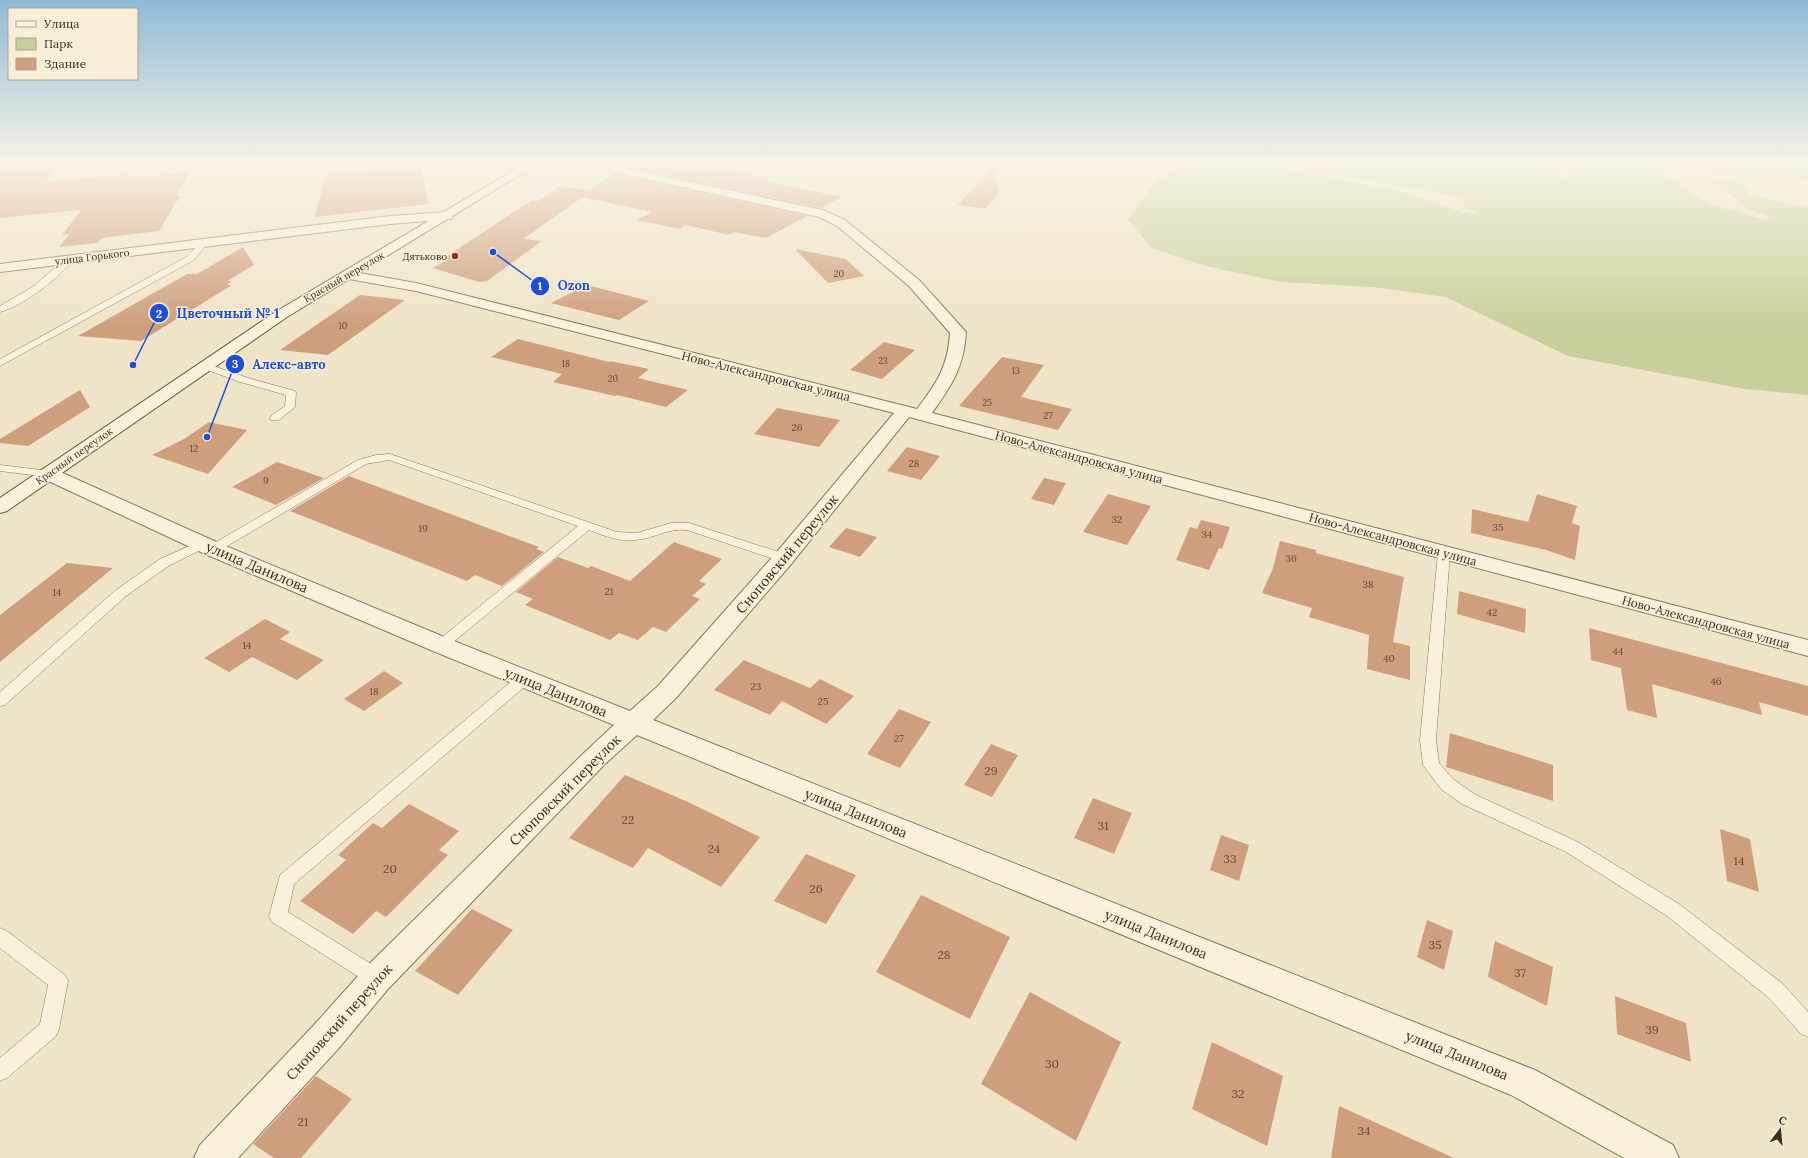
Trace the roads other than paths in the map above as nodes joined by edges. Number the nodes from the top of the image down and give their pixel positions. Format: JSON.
{"nodes":[{"id":1,"x":432,"y":217,"type":"edge"},
{"id":2,"x":445,"y":217,"type":"edge"},
{"id":3,"x":829,"y":217,"type":"edge"},
{"id":4,"x":204,"y":243,"type":"junction"},
{"id":5,"x":69,"y":260,"type":"junction"},
{"id":6,"x":0,"y":268,"type":"edge"},
{"id":7,"x":348,"y":275,"type":"junction"},
{"id":8,"x":0,"y":309,"type":"edge"},
{"id":9,"x":0,"y":363,"type":"edge"},
{"id":10,"x":204,"y":366,"type":"junction"},
{"id":11,"x":913,"y":413,"type":"junction"},
{"id":12,"x":275,"y":418,"type":"dead end"},
{"id":13,"x":0,"y":468,"type":"edge"},
{"id":14,"x":48,"y":474,"type":"junction"},
{"id":15,"x":0,"y":508,"type":"edge"},
{"id":16,"x":587,"y":525,"type":"junction"},
{"id":17,"x":208,"y":547,"type":"junction"},
{"id":18,"x":1444,"y":553,"type":"junction"},
{"id":19,"x":784,"y":558,"type":"junction"},
{"id":20,"x":441,"y":645,"type":"junction"},
{"id":21,"x":1808,"y":648,"type":"edge"},
{"id":22,"x":524,"y":679,"type":"junction"},
{"id":23,"x":0,"y":701,"type":"edge"},
{"id":24,"x":632,"y":723,"type":"junction"},
{"id":25,"x":0,"y":937,"type":"edge"},
{"id":26,"x":377,"y":978,"type":"junction"},
{"id":27,"x":1808,"y":1027,"type":"edge"},
{"id":28,"x":0,"y":1070,"type":"edge"},
{"id":29,"x":213,"y":1158,"type":"edge"},
{"id":30,"x":1660,"y":1158,"type":"edge"}],
"edges":[{"from":1,"to":4,"type":"street","name":"улица Горького"},
{"from":2,"to":7,"type":"street","name":"Красный переулок"},
{"from":3,"to":11,"type":"street","name":"Сноповский переулок"},
{"from":4,"to":5,"type":"street","name":"улица Горького"},
{"from":4,"to":9,"type":"lane"},
{"from":5,"to":6,"type":"street","name":"улица Горького"},
{"from":5,"to":8,"type":"lane"},
{"from":7,"to":10,"type":"street","name":"Красный переулок"},
{"from":7,"to":11,"type":"street","name":"Ново-Александровская улица"},
{"from":10,"to":12,"type":"lane"},
{"from":10,"to":14,"type":"street","name":"Красный переулок"},
{"from":11,"to":18,"type":"street","name":"Ново-Александровская улица"},
{"from":11,"to":19,"type":"street","name":"Сноповский переулок"},
{"from":13,"to":14,"type":"lane"},
{"from":14,"to":15,"type":"street","name":"Красный переулок"},
{"from":14,"to":17,"type":"street","name":"улица Данилова"},
{"from":16,"to":17,"type":"lane"},
{"from":16,"to":19,"type":"lane"},
{"from":16,"to":20,"type":"lane"},
{"from":17,"to":20,"type":"street","name":"улица Данилова"},
{"from":17,"to":23,"type":"lane"},
{"from":18,"to":21,"type":"street","name":"Ново-Александровская улица"},
{"from":18,"to":27,"type":"lane"},
{"from":19,"to":24,"type":"street","name":"Сноповский переулок"},
{"from":20,"to":22,"type":"street","name":"улица Данилова"},
{"from":22,"to":24,"type":"street","name":"улица Данилова"},
{"from":22,"to":26,"type":"lane"},
{"from":24,"to":26,"type":"street","name":"Сноповский переулок"},
{"from":24,"to":30,"type":"street","name":"улица Данилова"},
{"from":25,"to":28,"type":"lane"},
{"from":26,"to":29,"type":"street","name":"Сноповский переулок"}]}
